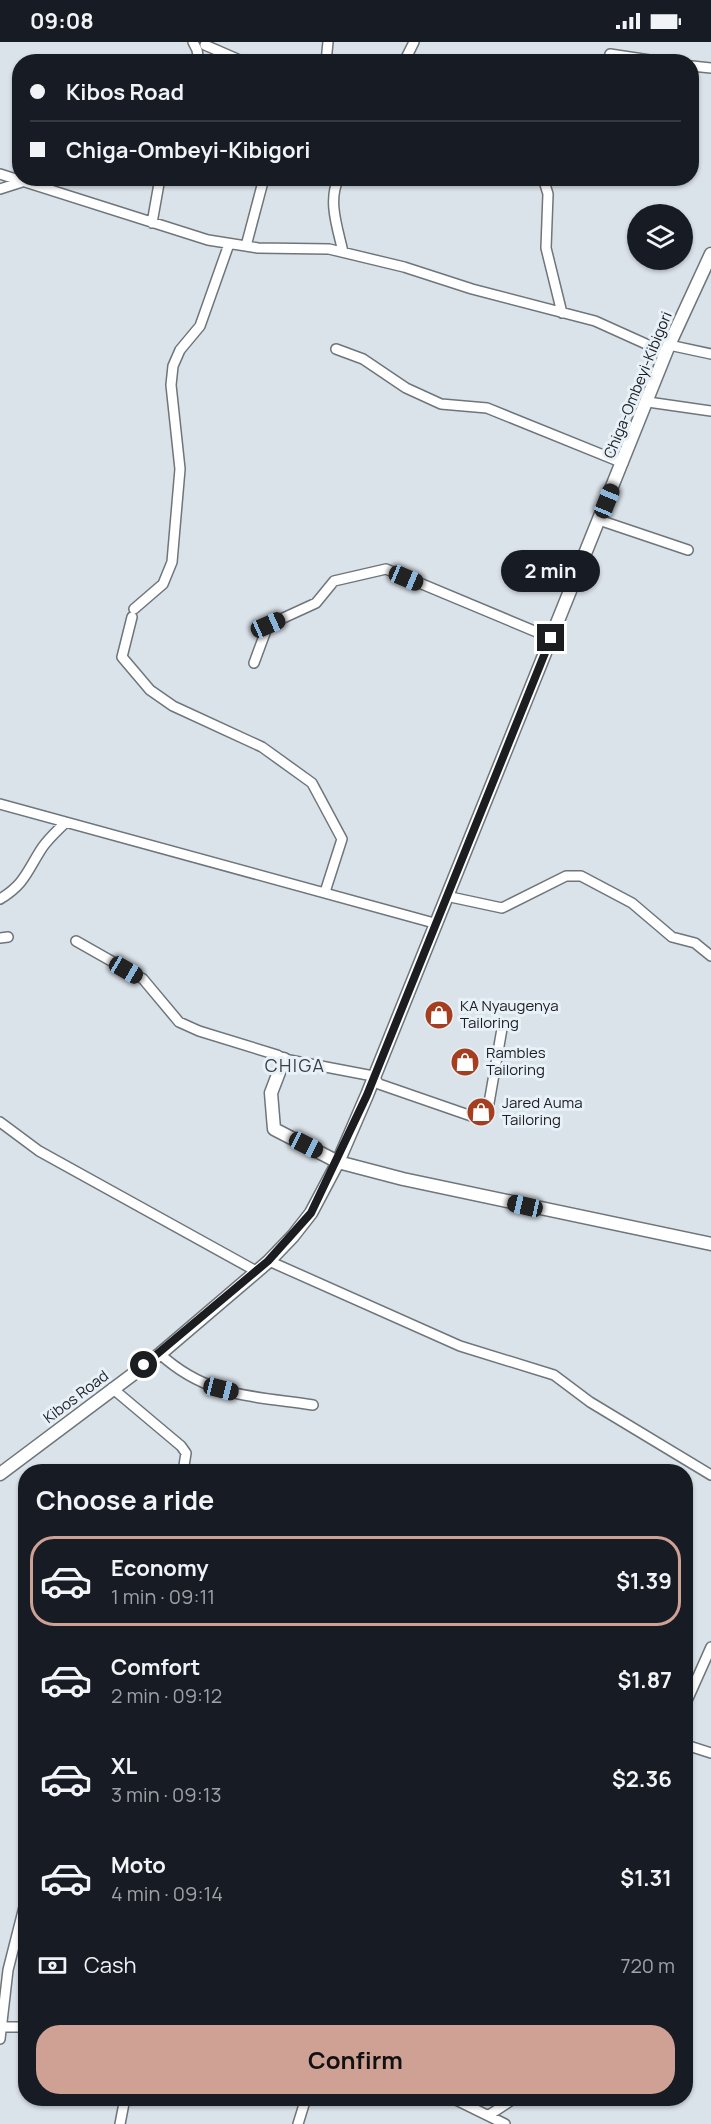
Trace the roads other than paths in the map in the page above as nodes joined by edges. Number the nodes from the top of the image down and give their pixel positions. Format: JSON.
{"nodes":[{"id":1,"x":206,"y":44,"type":"edge"},
{"id":2,"x":227,"y":54,"type":"edge"},
{"id":3,"x":34,"y":186,"type":"edge"},
{"id":4,"x":159,"y":186,"type":"edge"},
{"id":5,"x":262,"y":186,"type":"edge"},
{"id":6,"x":336,"y":186,"type":"edge"},
{"id":7,"x":546,"y":186,"type":"edge"},
{"id":8,"x":152,"y":224,"type":"junction"},
{"id":9,"x":229,"y":244,"type":"junction"},
{"id":10,"x":246,"y":246,"type":"junction"},
{"id":11,"x":343,"y":252,"type":"junction"},
{"id":12,"x":711,"y":254,"type":"edge"},
{"id":13,"x":562,"y":313,"type":"junction"},
{"id":14,"x":336,"y":349,"type":"dead end"},
{"id":15,"x":668,"y":349,"type":"junction"},
{"id":16,"x":711,"y":354,"type":"edge"},
{"id":17,"x":648,"y":402,"type":"junction"},
{"id":18,"x":711,"y":411,"type":"edge"},
{"id":19,"x":622,"y":463,"type":"junction"},
{"id":20,"x":599,"y":520,"type":"junction"},
{"id":21,"x":688,"y":550,"type":"dead end"},
{"id":22,"x":551,"y":638,"type":"junction"},
{"id":23,"x":254,"y":663,"type":"dead end"},
{"id":24,"x":0,"y":804,"type":"edge"},
{"id":25,"x":65,"y":823,"type":"junction"},
{"id":26,"x":325,"y":892,"type":"junction"},
{"id":27,"x":446,"y":896,"type":"junction"},
{"id":28,"x":0,"y":899,"type":"edge"},
{"id":29,"x":434,"y":923,"type":"junction"},
{"id":30,"x":76,"y":941,"type":"dead end"},
{"id":31,"x":711,"y":956,"type":"edge"},
{"id":32,"x":503,"y":1023,"type":"dead end"},
{"id":33,"x":284,"y":1059,"type":"junction"},
{"id":34,"x":374,"y":1078,"type":"junction"},
{"id":35,"x":0,"y":1122,"type":"edge"},
{"id":36,"x":338,"y":1162,"type":"junction"},
{"id":37,"x":711,"y":1244,"type":"edge"},
{"id":38,"x":268,"y":1261,"type":"junction"},
{"id":39,"x":256,"y":1271,"type":"junction"},
{"id":40,"x":160,"y":1354,"type":"junction"},
{"id":41,"x":112,"y":1388,"type":"junction"},
{"id":42,"x":313,"y":1405,"type":"dead end"},
{"id":43,"x":184,"y":1464,"type":"edge"},
{"id":44,"x":0,"y":1474,"type":"edge"},
{"id":45,"x":711,"y":1474,"type":"edge"},
{"id":46,"x":711,"y":1647,"type":"edge"},
{"id":47,"x":693,"y":1687,"type":"edge"},
{"id":48,"x":693,"y":1747,"type":"edge"},
{"id":49,"x":711,"y":1753,"type":"edge"},
{"id":50,"x":18,"y":1931,"type":"edge"},
{"id":51,"x":0,"y":2027,"type":"edge"},
{"id":52,"x":18,"y":2027,"type":"edge"},
{"id":53,"x":0,"y":2039,"type":"edge"},
{"id":54,"x":124,"y":2106,"type":"edge"},
{"id":55,"x":304,"y":2106,"type":"edge"},
{"id":56,"x":469,"y":2106,"type":"edge"},
{"id":57,"x":503,"y":2106,"type":"edge"},
{"id":58,"x":489,"y":2115,"type":"junction"},
{"id":59,"x":120,"y":2124,"type":"edge"},
{"id":60,"x":298,"y":2124,"type":"edge"},
{"id":61,"x":505,"y":2124,"type":"edge"}],
"edges":[{"from":1,"to":2,"type":"street"},
{"from":3,"to":8,"type":"street"},
{"from":4,"to":8,"type":"street"},
{"from":5,"to":10,"type":"street"},
{"from":6,"to":11,"type":"street"},
{"from":7,"to":13,"type":"street"},
{"from":8,"to":9,"type":"street"},
{"from":9,"to":10,"type":"street"},
{"from":9,"to":26,"type":"street"},
{"from":10,"to":11,"type":"street"},
{"from":11,"to":13,"type":"street"},
{"from":12,"to":15,"type":"main road","name":"Chiga-Ombeyi-Kibigori"},
{"from":13,"to":15,"type":"street"},
{"from":14,"to":19,"type":"street"},
{"from":15,"to":16,"type":"street"},
{"from":15,"to":17,"type":"main road","name":"Chiga-Ombeyi-Kibigori"},
{"from":17,"to":18,"type":"street"},
{"from":17,"to":19,"type":"main road","name":"Chiga-Ombeyi-Kibigori"},
{"from":19,"to":20,"type":"main road","name":"Chiga-Ombeyi-Kibigori"},
{"from":20,"to":21,"type":"street"},
{"from":20,"to":22,"type":"main road","name":"Chiga-Ombeyi-Kibigori"},
{"from":22,"to":23,"type":"street"},
{"from":22,"to":27,"type":"main road","name":"Chiga-Ombeyi-Kibigori"},
{"from":24,"to":25,"type":"street"},
{"from":25,"to":26,"type":"street"},
{"from":25,"to":28,"type":"street"},
{"from":26,"to":29,"type":"street"},
{"from":27,"to":29,"type":"main road","name":"Chiga-Ombeyi-Kibigori"},
{"from":27,"to":31,"type":"street"},
{"from":29,"to":34,"type":"main road","name":"Chiga-Ombeyi-Kibigori"},
{"from":30,"to":33,"type":"street"},
{"from":32,"to":34,"type":"street"},
{"from":33,"to":34,"type":"street"},
{"from":33,"to":36,"type":"main road"},
{"from":34,"to":36,"type":"main road","name":"Chiga-Ombeyi-Kibigori"},
{"from":35,"to":39,"type":"street"},
{"from":36,"to":37,"type":"main road"},
{"from":36,"to":38,"type":"main road","name":"Kibos Road"},
{"from":38,"to":39,"type":"main road","name":"Kibos Road"},
{"from":38,"to":45,"type":"street"},
{"from":39,"to":40,"type":"main road","name":"Kibos Road"},
{"from":40,"to":41,"type":"main road","name":"Kibos Road"},
{"from":40,"to":42,"type":"street"},
{"from":41,"to":43,"type":"street"},
{"from":41,"to":44,"type":"main road","name":"Kibos Road"},
{"from":46,"to":47,"type":"street"},
{"from":48,"to":49,"type":"street"},
{"from":50,"to":51,"type":"street"},
{"from":51,"to":52,"type":"street"},
{"from":51,"to":53,"type":"street"},
{"from":54,"to":59,"type":"street"},
{"from":55,"to":60,"type":"street"},
{"from":56,"to":58,"type":"street"},
{"from":57,"to":58,"type":"street"},
{"from":58,"to":61,"type":"street"}]}
